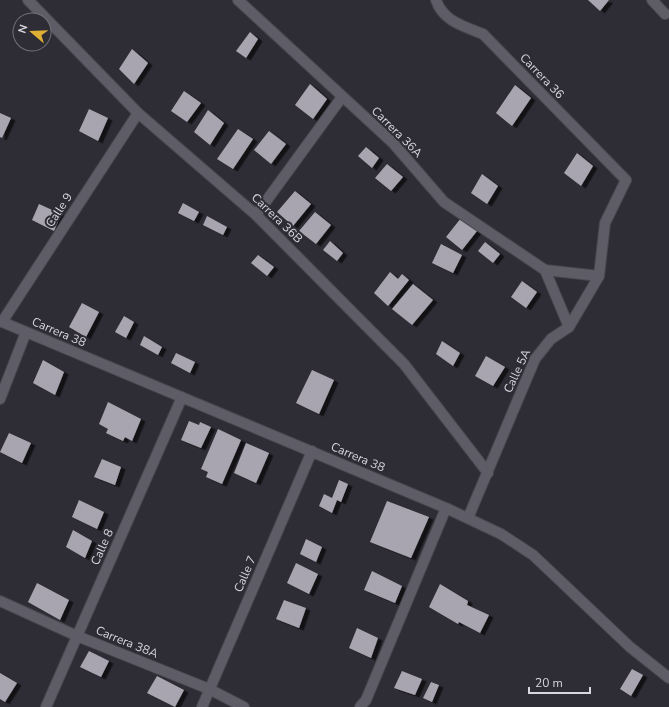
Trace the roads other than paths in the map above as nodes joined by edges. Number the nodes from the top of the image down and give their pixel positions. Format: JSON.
{"nodes":[{"id":1,"x":28,"y":0,"type":"edge"},
{"id":2,"x":238,"y":0,"type":"edge"},
{"id":3,"x":436,"y":0,"type":"edge"},
{"id":4,"x":652,"y":0,"type":"edge"},
{"id":5,"x":665,"y":14,"type":"dead end"},
{"id":6,"x":342,"y":97,"type":"junction"},
{"id":7,"x":138,"y":113,"type":"junction"},
{"id":8,"x":626,"y":180,"type":"joint"},
{"id":9,"x":256,"y":215,"type":"junction"},
{"id":10,"x":545,"y":270,"type":"junction"},
{"id":11,"x":599,"y":276,"type":"junction"},
{"id":12,"x":1,"y":321,"type":"edge"},
{"id":13,"x":569,"y":327,"type":"junction"},
{"id":14,"x":26,"y":332,"type":"junction"},
{"id":15,"x":182,"y":397,"type":"junction"},
{"id":16,"x":0,"y":399,"type":"edge"},
{"id":17,"x":312,"y":451,"type":"junction"},
{"id":18,"x":488,"y":473,"type":"junction"},
{"id":19,"x":446,"y":508,"type":"junction"},
{"id":20,"x":468,"y":518,"type":"junction"},
{"id":21,"x":0,"y":601,"type":"edge"},
{"id":22,"x":77,"y":636,"type":"junction"},
{"id":23,"x":669,"y":678,"type":"edge"},
{"id":24,"x":209,"y":689,"type":"junction"},
{"id":25,"x":46,"y":707,"type":"edge"},
{"id":26,"x":202,"y":707,"type":"edge"},
{"id":27,"x":244,"y":707,"type":"edge"},
{"id":28,"x":360,"y":707,"type":"edge"}],
"edges":[{"from":1,"to":7,"type":"street","name":"Carrera 36B"},
{"from":2,"to":6,"type":"street","name":"Carrera 36A"},
{"from":3,"to":8,"type":"street","name":"Carrera 36"},
{"from":4,"to":5,"type":"street"},
{"from":6,"to":9,"type":"street"},
{"from":6,"to":10,"type":"street","name":"Carrera 36A"},
{"from":7,"to":9,"type":"street","name":"Carrera 36B"},
{"from":7,"to":12,"type":"street","name":"Calle 9"},
{"from":8,"to":11,"type":"street","name":"Calle 5A"},
{"from":9,"to":18,"type":"street","name":"Carrera 36B"},
{"from":10,"to":11,"type":"street","name":"Carrera 36A"},
{"from":10,"to":13,"type":"street"},
{"from":11,"to":13,"type":"street","name":"Calle 5A"},
{"from":12,"to":14,"type":"street","name":"Carrera 38"},
{"from":13,"to":18,"type":"street","name":"Calle 5A"},
{"from":14,"to":15,"type":"street","name":"Carrera 38"},
{"from":14,"to":16,"type":"street"},
{"from":15,"to":17,"type":"street","name":"Carrera 38"},
{"from":15,"to":22,"type":"street","name":"Calle 8"},
{"from":17,"to":19,"type":"street","name":"Carrera 38"},
{"from":17,"to":24,"type":"street","name":"Calle 7"},
{"from":18,"to":20,"type":"street","name":"Calle 5A"},
{"from":19,"to":20,"type":"street","name":"Carrera 38"},
{"from":19,"to":28,"type":"street"},
{"from":20,"to":23,"type":"street","name":"Carrera 38"},
{"from":21,"to":22,"type":"street","name":"Carrera 38A"},
{"from":22,"to":24,"type":"street","name":"Carrera 38A"},
{"from":22,"to":25,"type":"street","name":"Calle 8"},
{"from":24,"to":26,"type":"street","name":"Calle 7"},
{"from":24,"to":27,"type":"street","name":"Carrera 38A"}]}
